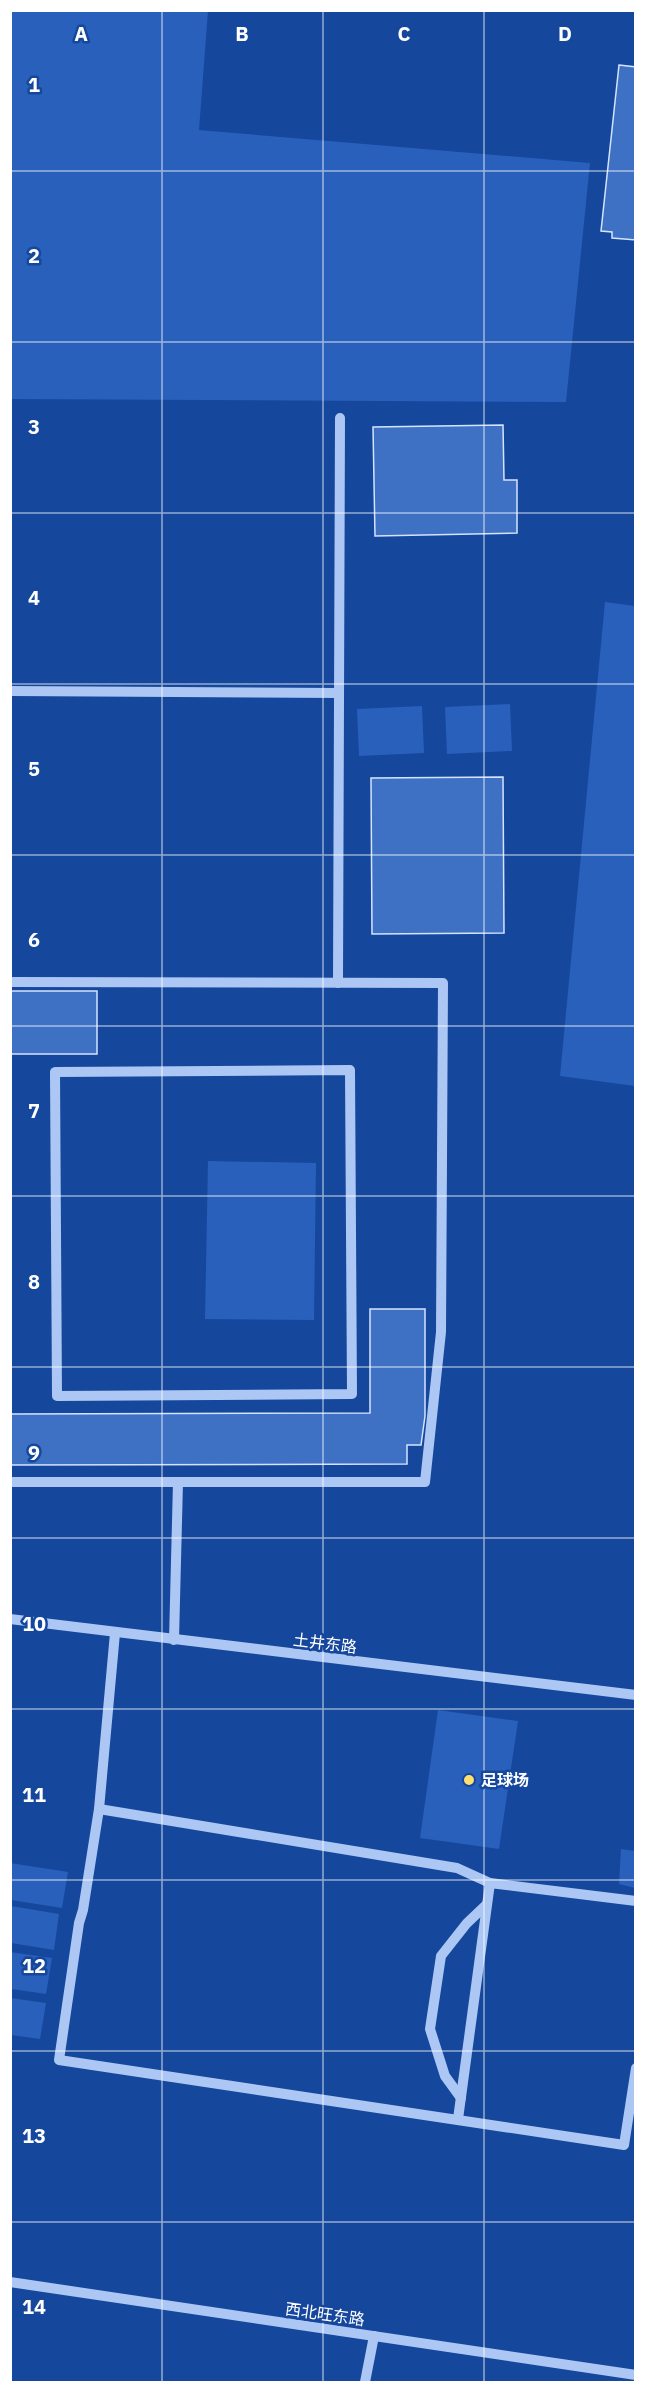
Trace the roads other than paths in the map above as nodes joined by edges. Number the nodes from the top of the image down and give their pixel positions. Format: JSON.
{"nodes":[{"id":1,"x":340,"y":418,"type":"dead end"},
{"id":2,"x":10,"y":691,"type":"edge"},
{"id":3,"x":339,"y":693,"type":"junction"},
{"id":4,"x":10,"y":982,"type":"edge"},
{"id":5,"x":338,"y":983,"type":"junction"},
{"id":6,"x":57,"y":1396,"type":"joint"},
{"id":7,"x":10,"y":1482,"type":"edge"},
{"id":8,"x":178,"y":1482,"type":"junction"},
{"id":9,"x":10,"y":1619,"type":"edge"},
{"id":10,"x":115,"y":1633,"type":"junction"},
{"id":11,"x":174,"y":1641,"type":"junction"},
{"id":12,"x":636,"y":1695,"type":"edge"},
{"id":13,"x":99,"y":1809,"type":"junction"},
{"id":14,"x":490,"y":1883,"type":"junction"},
{"id":15,"x":636,"y":1901,"type":"edge"},
{"id":16,"x":487,"y":1904,"type":"junction"},
{"id":17,"x":636,"y":2068,"type":"edge"},
{"id":18,"x":461,"y":2098,"type":"junction"},
{"id":19,"x":458,"y":2119,"type":"junction"},
{"id":20,"x":10,"y":2282,"type":"edge"},
{"id":21,"x":374,"y":2336,"type":"junction"},
{"id":22,"x":636,"y":2375,"type":"edge"},
{"id":23,"x":365,"y":2382,"type":"edge"}],
"edges":[{"from":1,"to":3,"type":"street"},
{"from":2,"to":3,"type":"street"},
{"from":3,"to":5,"type":"street"},
{"from":4,"to":5,"type":"street"},
{"from":5,"to":8,"type":"street"},
{"from":6,"to":6,"type":"street"},
{"from":7,"to":8,"type":"street"},
{"from":8,"to":11,"type":"street"},
{"from":9,"to":10,"type":"street","name":"土井东路"},
{"from":10,"to":11,"type":"street","name":"土井东路"},
{"from":10,"to":13,"type":"street"},
{"from":11,"to":12,"type":"street","name":"土井东路"},
{"from":13,"to":14,"type":"street"},
{"from":13,"to":19,"type":"street"},
{"from":14,"to":15,"type":"street"},
{"from":14,"to":16,"type":"street"},
{"from":16,"to":18,"type":"street"},
{"from":16,"to":18,"type":"street"},
{"from":17,"to":19,"type":"street"},
{"from":18,"to":19,"type":"street"},
{"from":20,"to":21,"type":"street","name":"西北旺东路"},
{"from":21,"to":22,"type":"street","name":"西北旺东路"},
{"from":21,"to":23,"type":"street"}]}
